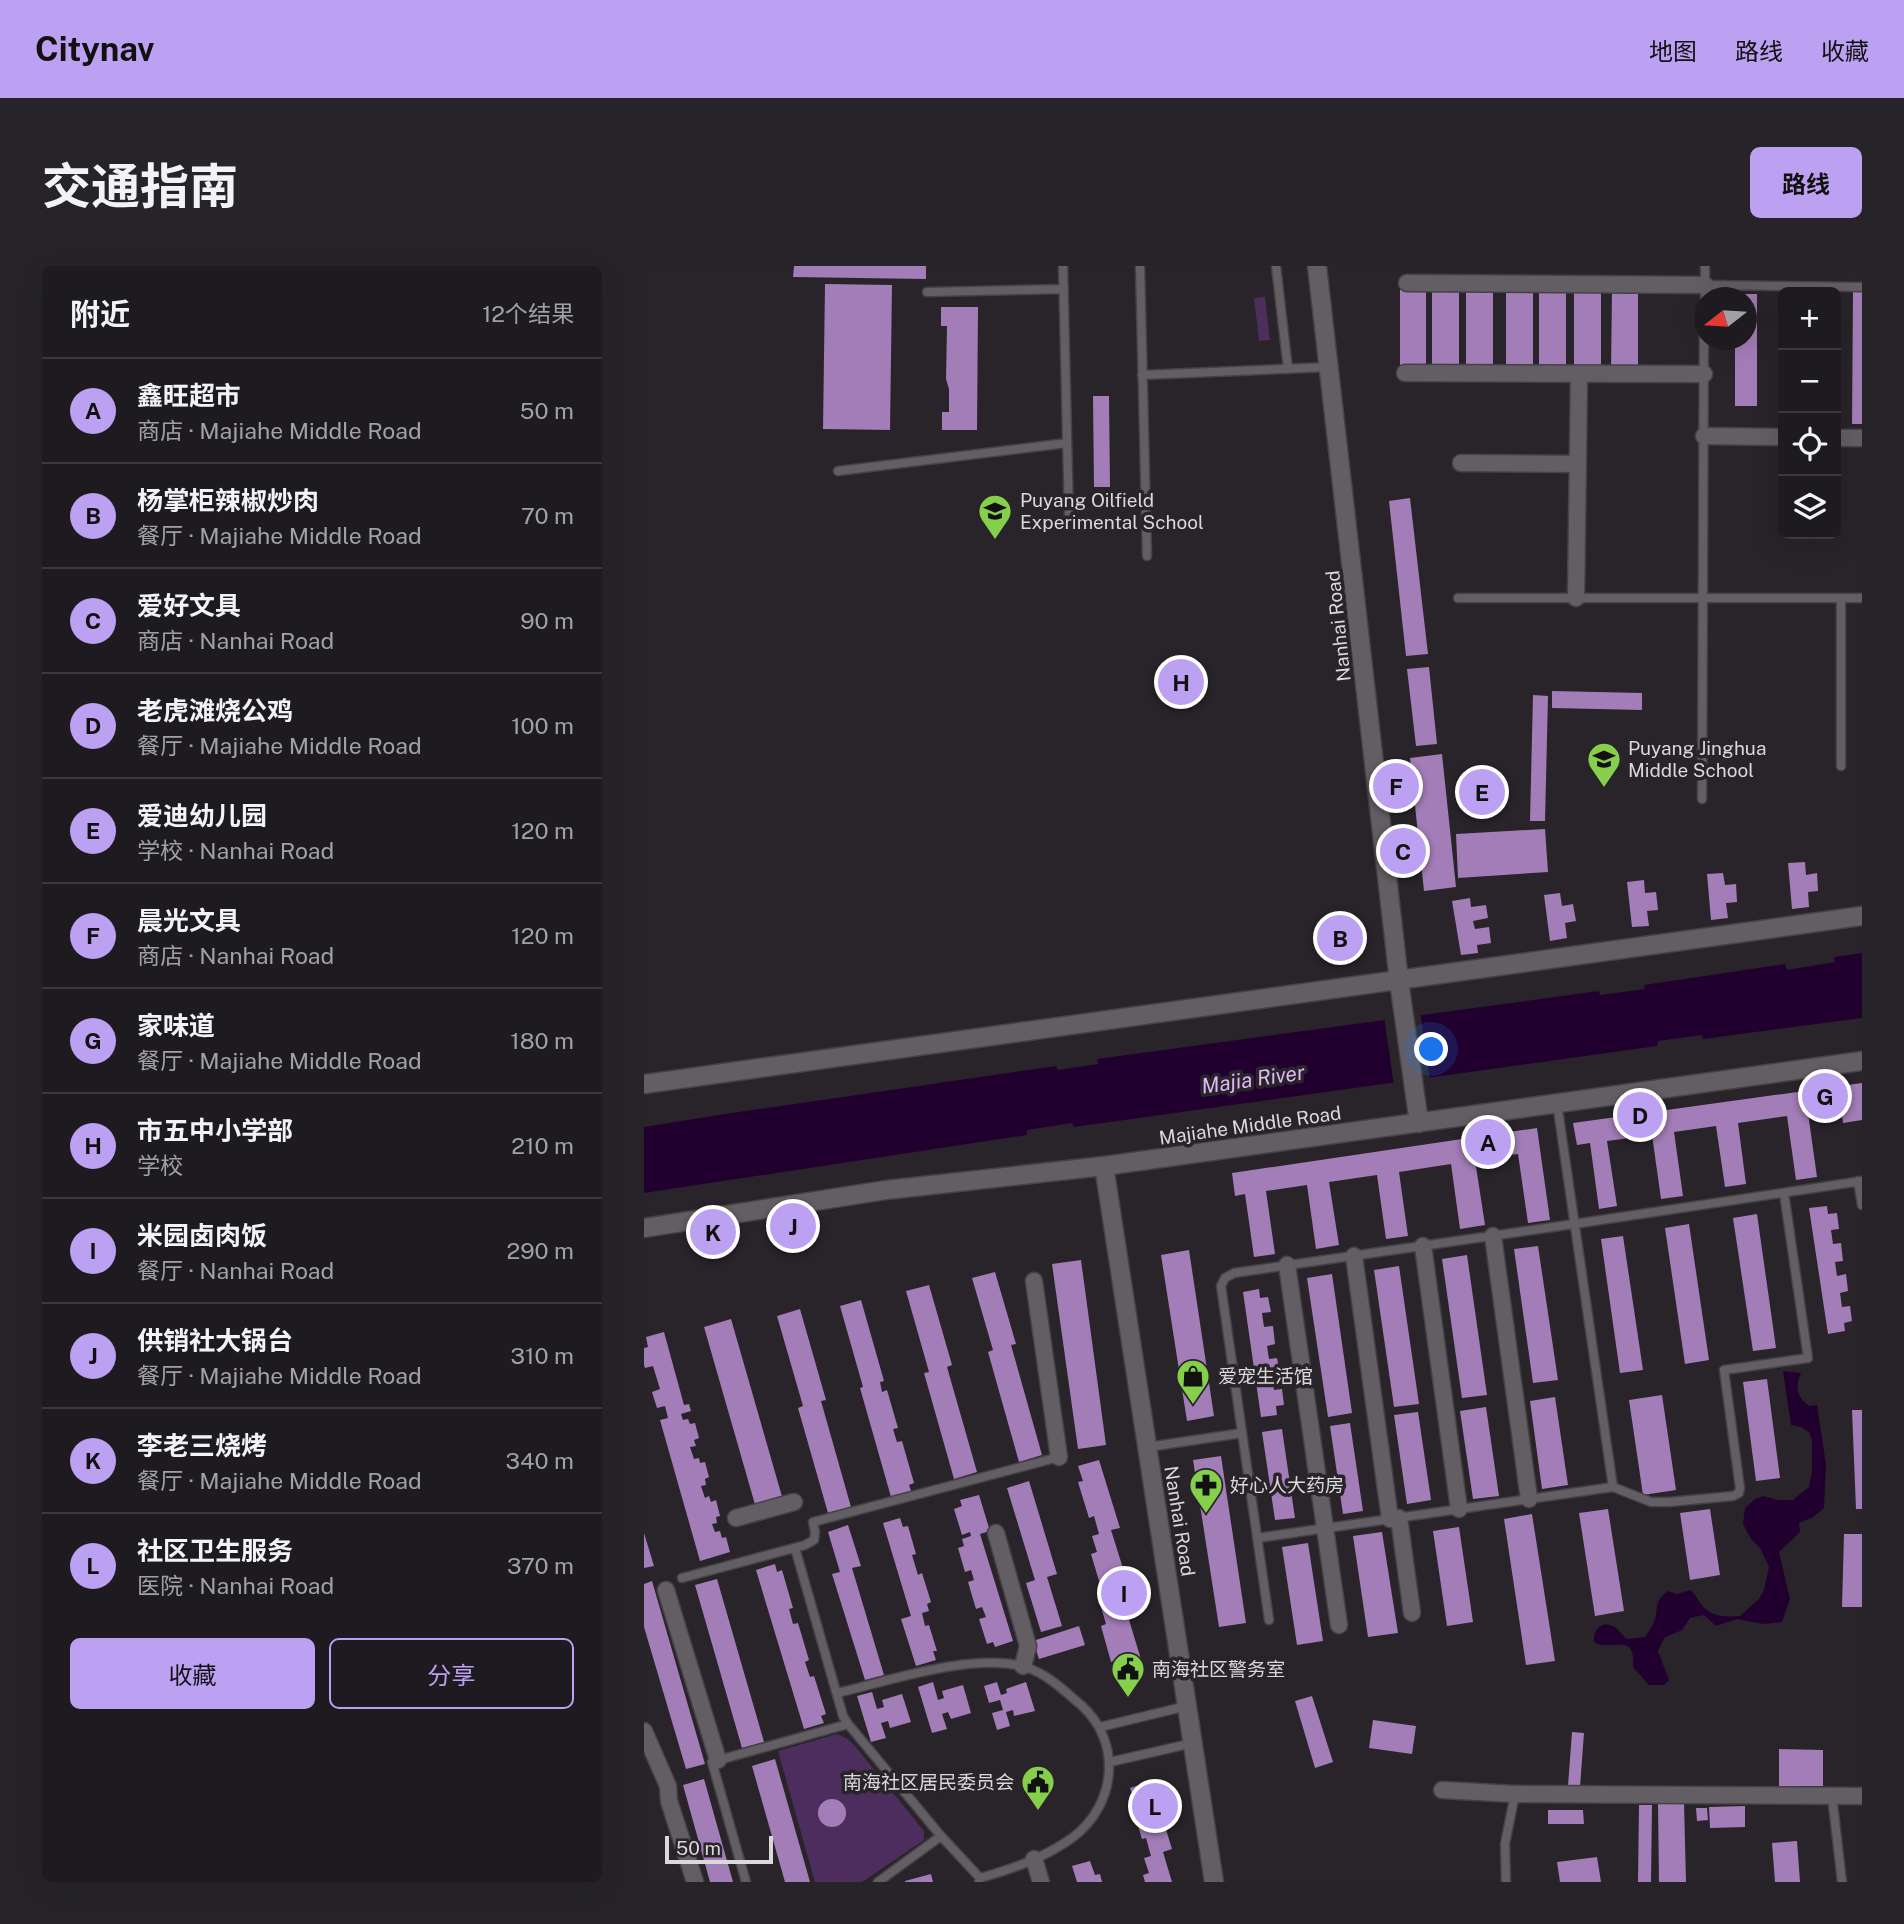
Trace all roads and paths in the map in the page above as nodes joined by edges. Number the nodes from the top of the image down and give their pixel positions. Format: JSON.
{"nodes":[{"id":1,"x":1063,"y":266,"type":"edge"},
{"id":2,"x":1140,"y":266,"type":"edge"},
{"id":3,"x":1276,"y":266,"type":"edge"},
{"id":4,"x":1317,"y":266,"type":"edge"},
{"id":5,"x":1705,"y":266,"type":"edge"},
{"id":6,"x":1407,"y":283,"type":"dead end"},
{"id":7,"x":1705,"y":287,"type":"edge"},
{"id":8,"x":1862,"y":287,"type":"edge"},
{"id":9,"x":1063,"y":289,"type":"junction"},
{"id":10,"x":1757,"y":290,"type":"edge"},
{"id":11,"x":1694,"y":291,"type":"edge"},
{"id":12,"x":927,"y":292,"type":"dead end"},
{"id":13,"x":1704,"y":350,"type":"edge"},
{"id":14,"x":1329,"y":367,"type":"junction"},
{"id":15,"x":1287,"y":369,"type":"junction"},
{"id":16,"x":1405,"y":373,"type":"dead end"},
{"id":17,"x":1578,"y":374,"type":"junction"},
{"id":18,"x":1704,"y":374,"type":"junction"},
{"id":19,"x":1142,"y":375,"type":"junction"},
{"id":20,"x":1704,"y":436,"type":"junction"},
{"id":21,"x":1778,"y":437,"type":"edge"},
{"id":22,"x":1841,"y":438,"type":"edge"},
{"id":23,"x":1862,"y":439,"type":"edge"},
{"id":24,"x":1067,"y":443,"type":"junction"},
{"id":25,"x":1461,"y":463,"type":"dead end"},
{"id":26,"x":1578,"y":464,"type":"junction"},
{"id":27,"x":838,"y":471,"type":"dead end"},
{"id":28,"x":1069,"y":519,"type":"dead end"},
{"id":29,"x":1147,"y":556,"type":"dead end"},
{"id":30,"x":1458,"y":598,"type":"dead end"},
{"id":31,"x":1576,"y":598,"type":"junction"},
{"id":32,"x":1703,"y":598,"type":"junction"},
{"id":33,"x":1841,"y":598,"type":"junction"},
{"id":34,"x":1862,"y":598,"type":"edge"},
{"id":35,"x":1841,"y":766,"type":"dead end"},
{"id":36,"x":1702,"y":800,"type":"dead end"},
{"id":37,"x":1862,"y":916,"type":"edge"},
{"id":38,"x":1399,"y":981,"type":"junction"},
{"id":39,"x":1862,"y":1061,"type":"edge"},
{"id":40,"x":644,"y":1084,"type":"edge"},
{"id":41,"x":1557,"y":1103,"type":"junction"},
{"id":42,"x":1419,"y":1123,"type":"junction"},
{"id":43,"x":1104,"y":1166,"type":"junction"},
{"id":44,"x":1860,"y":1181,"type":"edge"},
{"id":45,"x":1784,"y":1193,"type":"junction"},
{"id":46,"x":1862,"y":1205,"type":"edge"},
{"id":47,"x":1574,"y":1224,"type":"junction"},
{"id":48,"x":644,"y":1228,"type":"edge"},
{"id":49,"x":1493,"y":1236,"type":"junction"},
{"id":50,"x":1423,"y":1246,"type":"junction"},
{"id":51,"x":1354,"y":1256,"type":"junction"},
{"id":52,"x":1287,"y":1265,"type":"junction"},
{"id":53,"x":1034,"y":1281,"type":"dead end"},
{"id":54,"x":1242,"y":1433,"type":"junction"},
{"id":55,"x":1147,"y":1447,"type":"junction"},
{"id":56,"x":1059,"y":1457,"type":"joint"},
{"id":57,"x":1613,"y":1487,"type":"junction"},
{"id":58,"x":1529,"y":1499,"type":"junction"},
{"id":59,"x":794,"y":1502,"type":"dead end"},
{"id":60,"x":1459,"y":1509,"type":"junction"},
{"id":61,"x":736,"y":1518,"type":"dead end"},
{"id":62,"x":1394,"y":1518,"type":"junction"},
{"id":63,"x":1325,"y":1528,"type":"junction"},
{"id":64,"x":996,"y":1533,"type":"dead end"},
{"id":65,"x":1257,"y":1538,"type":"junction"},
{"id":66,"x":795,"y":1548,"type":"junction"},
{"id":67,"x":682,"y":1578,"type":"dead end"},
{"id":68,"x":666,"y":1590,"type":"dead end"},
{"id":69,"x":1412,"y":1613,"type":"dead end"},
{"id":70,"x":1269,"y":1620,"type":"dead end"},
{"id":71,"x":1339,"y":1625,"type":"dead end"},
{"id":72,"x":1023,"y":1666,"type":"junction"},
{"id":73,"x":837,"y":1693,"type":"junction"},
{"id":74,"x":1187,"y":1706,"type":"junction"},
{"id":75,"x":848,"y":1724,"type":"junction"},
{"id":76,"x":1100,"y":1727,"type":"junction"},
{"id":77,"x":644,"y":1731,"type":"edge"},
{"id":78,"x":1192,"y":1743,"type":"junction"},
{"id":79,"x":718,"y":1760,"type":"junction"},
{"id":80,"x":1110,"y":1762,"type":"junction"},
{"id":81,"x":1442,"y":1790,"type":"dead end"},
{"id":82,"x":1515,"y":1794,"type":"junction"},
{"id":83,"x":1832,"y":1796,"type":"junction"},
{"id":84,"x":1862,"y":1796,"type":"edge"},
{"id":85,"x":940,"y":1836,"type":"junction"},
{"id":86,"x":1034,"y":1859,"type":"junction"},
{"id":87,"x":979,"y":1880,"type":"edge"},
{"id":88,"x":695,"y":1882,"type":"edge"},
{"id":89,"x":746,"y":1882,"type":"edge"},
{"id":90,"x":878,"y":1882,"type":"edge"},
{"id":91,"x":1041,"y":1882,"type":"edge"},
{"id":92,"x":1214,"y":1882,"type":"edge"},
{"id":93,"x":1506,"y":1882,"type":"edge"},
{"id":94,"x":1842,"y":1882,"type":"edge"}],
"edges":[{"from":1,"to":9,"type":"lane"},
{"from":2,"to":19,"type":"lane"},
{"from":3,"to":15,"type":"lane"},
{"from":4,"to":14,"type":"street","name":"Nanhai Road"},
{"from":5,"to":7,"type":"lane"},
{"from":6,"to":11,"type":"street"},
{"from":8,"to":10,"type":"lane"},
{"from":9,"to":12,"type":"lane"},
{"from":9,"to":24,"type":"lane"},
{"from":13,"to":18,"type":"lane"},
{"from":14,"to":15,"type":"lane"},
{"from":14,"to":38,"type":"street","name":"Nanhai Road"},
{"from":15,"to":19,"type":"lane"},
{"from":16,"to":17,"type":"street"},
{"from":17,"to":18,"type":"street"},
{"from":17,"to":26,"type":"street"},
{"from":18,"to":20,"type":"lane"},
{"from":19,"to":29,"type":"lane"},
{"from":20,"to":21,"type":"street"},
{"from":20,"to":32,"type":"lane"},
{"from":22,"to":23,"type":"street"},
{"from":24,"to":27,"type":"lane"},
{"from":24,"to":28,"type":"lane"},
{"from":25,"to":26,"type":"street"},
{"from":26,"to":31,"type":"street"},
{"from":30,"to":31,"type":"lane"},
{"from":31,"to":32,"type":"lane"},
{"from":32,"to":33,"type":"lane"},
{"from":32,"to":36,"type":"lane"},
{"from":33,"to":34,"type":"lane"},
{"from":33,"to":35,"type":"lane"},
{"from":37,"to":38,"type":"street"},
{"from":38,"to":40,"type":"street"},
{"from":38,"to":42,"type":"street","name":"Nanhai Road"},
{"from":39,"to":41,"type":"street","name":"Majiahe Middle Road"},
{"from":41,"to":42,"type":"street","name":"Majiahe Middle Road"},
{"from":41,"to":47,"type":"lane"},
{"from":42,"to":43,"type":"street","name":"Majiahe Middle Road"},
{"from":43,"to":48,"type":"street","name":"Majiahe Middle Road"},
{"from":43,"to":55,"type":"street","name":"Nanhai Road"},
{"from":44,"to":45,"type":"lane"},
{"from":44,"to":46,"type":"lane"},
{"from":45,"to":47,"type":"lane"},
{"from":45,"to":57,"type":"lane"},
{"from":47,"to":49,"type":"lane"},
{"from":47,"to":57,"type":"lane"},
{"from":49,"to":50,"type":"lane"},
{"from":49,"to":58,"type":"street"},
{"from":50,"to":51,"type":"lane"},
{"from":50,"to":60,"type":"street"},
{"from":51,"to":52,"type":"lane"},
{"from":51,"to":62,"type":"street"},
{"from":52,"to":54,"type":"lane"},
{"from":52,"to":63,"type":"street"},
{"from":53,"to":56,"type":"street"},
{"from":54,"to":55,"type":"lane"},
{"from":54,"to":65,"type":"lane"},
{"from":55,"to":74,"type":"street","name":"Nanhai Road"},
{"from":56,"to":66,"type":"lane"},
{"from":57,"to":58,"type":"lane"},
{"from":58,"to":60,"type":"lane"},
{"from":59,"to":61,"type":"street"},
{"from":60,"to":62,"type":"lane"},
{"from":62,"to":63,"type":"lane"},
{"from":62,"to":69,"type":"street"},
{"from":63,"to":65,"type":"lane"},
{"from":63,"to":71,"type":"street"},
{"from":64,"to":72,"type":"street"},
{"from":65,"to":70,"type":"lane"},
{"from":66,"to":67,"type":"lane"},
{"from":66,"to":73,"type":"lane"},
{"from":68,"to":79,"type":"street"},
{"from":72,"to":73,"type":"lane"},
{"from":72,"to":76,"type":"lane"},
{"from":73,"to":75,"type":"lane"},
{"from":74,"to":76,"type":"lane"},
{"from":74,"to":78,"type":"street","name":"Nanhai Road"},
{"from":75,"to":79,"type":"lane"},
{"from":75,"to":85,"type":"lane"},
{"from":76,"to":80,"type":"lane"},
{"from":77,"to":88,"type":"street"},
{"from":78,"to":80,"type":"lane"},
{"from":78,"to":92,"type":"street","name":"Nanhai Road"},
{"from":79,"to":89,"type":"lane"},
{"from":80,"to":86,"type":"lane"},
{"from":81,"to":82,"type":"street"},
{"from":82,"to":83,"type":"street"},
{"from":82,"to":93,"type":"lane"},
{"from":83,"to":84,"type":"street"},
{"from":83,"to":94,"type":"lane"},
{"from":85,"to":87,"type":"lane"},
{"from":85,"to":90,"type":"lane"},
{"from":86,"to":87,"type":"lane"},
{"from":86,"to":91,"type":"street"}]}
